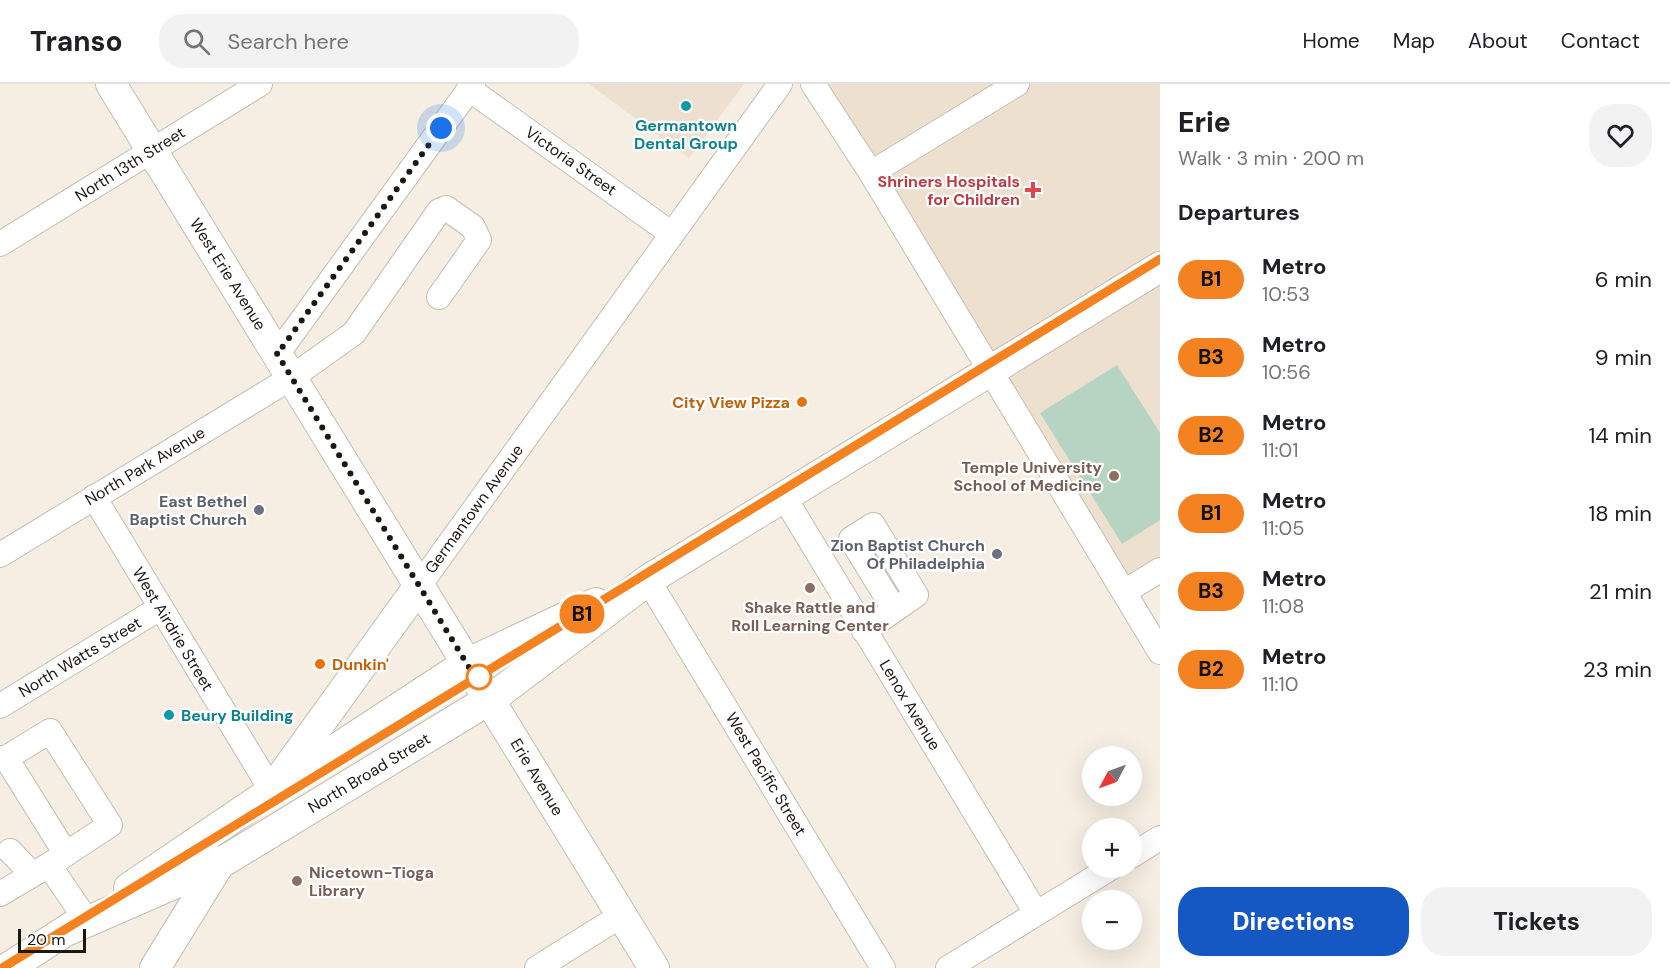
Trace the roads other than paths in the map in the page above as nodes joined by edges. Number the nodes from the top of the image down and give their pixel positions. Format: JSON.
{"nodes":[{"id":1,"x":111,"y":84,"type":"edge"},
{"id":2,"x":260,"y":84,"type":"edge"},
{"id":3,"x":780,"y":84,"type":"edge"},
{"id":4,"x":813,"y":84,"type":"edge"},
{"id":5,"x":1017,"y":84,"type":"edge"},
{"id":6,"x":471,"y":87,"type":"edge"},
{"id":7,"x":152,"y":150,"type":"junction"},
{"id":8,"x":871,"y":173,"type":"junction"},
{"id":9,"x":672,"y":234,"type":"junction"},
{"id":10,"x":0,"y":244,"type":"edge"},
{"id":11,"x":1160,"y":267,"type":"edge"},
{"id":12,"x":439,"y":297,"type":"dead end"},
{"id":13,"x":276,"y":352,"type":"junction"},
{"id":14,"x":991,"y":372,"type":"junction"},
{"id":15,"x":291,"y":378,"type":"junction"},
{"id":16,"x":94,"y":497,"type":"junction"},
{"id":17,"x":784,"y":497,"type":"junction"},
{"id":18,"x":0,"y":555,"type":"edge"},
{"id":19,"x":1160,"y":570,"type":"edge"},
{"id":20,"x":648,"y":580,"type":"junction"},
{"id":21,"x":419,"y":586,"type":"junction"},
{"id":22,"x":1124,"y":592,"type":"junction"},
{"id":23,"x":160,"y":608,"type":"junction"},
{"id":24,"x":894,"y":609,"type":"dead end"},
{"id":25,"x":864,"y":631,"type":"junction"},
{"id":26,"x":1160,"y":652,"type":"edge"},
{"id":27,"x":466,"y":664,"type":"junction"},
{"id":28,"x":489,"y":699,"type":"junction"},
{"id":29,"x":0,"y":706,"type":"edge"},
{"id":30,"x":3,"y":758,"type":"edge"},
{"id":31,"x":272,"y":791,"type":"junction"},
{"id":32,"x":1160,"y":838,"type":"edge"},
{"id":33,"x":4,"y":841,"type":"edge"},
{"id":34,"x":1142,"y":849,"type":"edge"},
{"id":35,"x":49,"y":864,"type":"junction"},
{"id":36,"x":219,"y":864,"type":"junction"},
{"id":37,"x":1094,"y":878,"type":"edge"},
{"id":38,"x":1,"y":892,"type":"edge"},
{"id":39,"x":1036,"y":913,"type":"junction"},
{"id":40,"x":622,"y":915,"type":"junction"},
{"id":41,"x":76,"y":924,"type":"junction"},
{"id":42,"x":8,"y":968,"type":"edge"},
{"id":43,"x":155,"y":968,"type":"edge"},
{"id":44,"x":537,"y":968,"type":"edge"},
{"id":45,"x":654,"y":968,"type":"edge"},
{"id":46,"x":883,"y":968,"type":"edge"},
{"id":47,"x":948,"y":968,"type":"edge"}],
"edges":[{"from":1,"to":7,"type":"main road","name":"West Erie Avenue"},
{"from":2,"to":7,"type":"street","name":"North 13th Street"},
{"from":3,"to":9,"type":"street","name":"Germantown Avenue"},
{"from":4,"to":8,"type":"street"},
{"from":5,"to":8,"type":"street"},
{"from":6,"to":9,"type":"street","name":"Victoria Street"},
{"from":6,"to":13,"type":"street"},
{"from":7,"to":10,"type":"street","name":"North 13th Street"},
{"from":7,"to":13,"type":"main road","name":"West Erie Avenue"},
{"from":8,"to":14,"type":"street"},
{"from":9,"to":21,"type":"street","name":"Germantown Avenue"},
{"from":11,"to":14,"type":"main road","name":"North Broad Street"},
{"from":12,"to":15,"type":"street","name":"North Park Avenue"},
{"from":13,"to":15,"type":"main road","name":"West Erie Avenue"},
{"from":14,"to":17,"type":"main road","name":"North Broad Street"},
{"from":14,"to":22,"type":"street"},
{"from":15,"to":16,"type":"street","name":"North Park Avenue"},
{"from":15,"to":21,"type":"main road","name":"West Erie Avenue"},
{"from":16,"to":18,"type":"street","name":"North Park Avenue"},
{"from":16,"to":23,"type":"street","name":"West Airdrie Street"},
{"from":17,"to":20,"type":"main road","name":"North Broad Street"},
{"from":17,"to":25,"type":"street","name":"Lenox Avenue"},
{"from":19,"to":22,"type":"street"},
{"from":20,"to":27,"type":"main road","name":"North Broad Street"},
{"from":20,"to":28,"type":"main road","name":"North Broad Street"},
{"from":20,"to":46,"type":"street","name":"West Pacific Street"},
{"from":21,"to":27,"type":"main road","name":"Erie Avenue"},
{"from":21,"to":31,"type":"main road","name":"Germantown Avenue"},
{"from":22,"to":26,"type":"street"},
{"from":23,"to":29,"type":"street","name":"North Watts Street"},
{"from":23,"to":31,"type":"street","name":"West Airdrie Street"},
{"from":24,"to":25,"type":"street"},
{"from":25,"to":39,"type":"street","name":"Lenox Avenue"},
{"from":27,"to":28,"type":"main road","name":"Erie Avenue"},
{"from":27,"to":31,"type":"main road","name":"North Broad Street"},
{"from":28,"to":36,"type":"main road","name":"North Broad Street"},
{"from":28,"to":40,"type":"main road","name":"Erie Avenue"},
{"from":30,"to":35,"type":"street"},
{"from":30,"to":35,"type":"street"},
{"from":31,"to":36,"type":"main road","name":"Germantown Avenue"},
{"from":31,"to":41,"type":"main road","name":"North Broad Street"},
{"from":32,"to":34,"type":"street"},
{"from":33,"to":35,"type":"street"},
{"from":35,"to":38,"type":"street"},
{"from":35,"to":41,"type":"street"},
{"from":36,"to":41,"type":"main road","name":"North Broad Street"},
{"from":36,"to":43,"type":"main road","name":"Germantown Avenue"},
{"from":37,"to":39,"type":"street"},
{"from":39,"to":47,"type":"street"},
{"from":40,"to":44,"type":"street"},
{"from":40,"to":45,"type":"main road","name":"Erie Avenue"},
{"from":41,"to":42,"type":"main road","name":"North Broad Street"}]}
